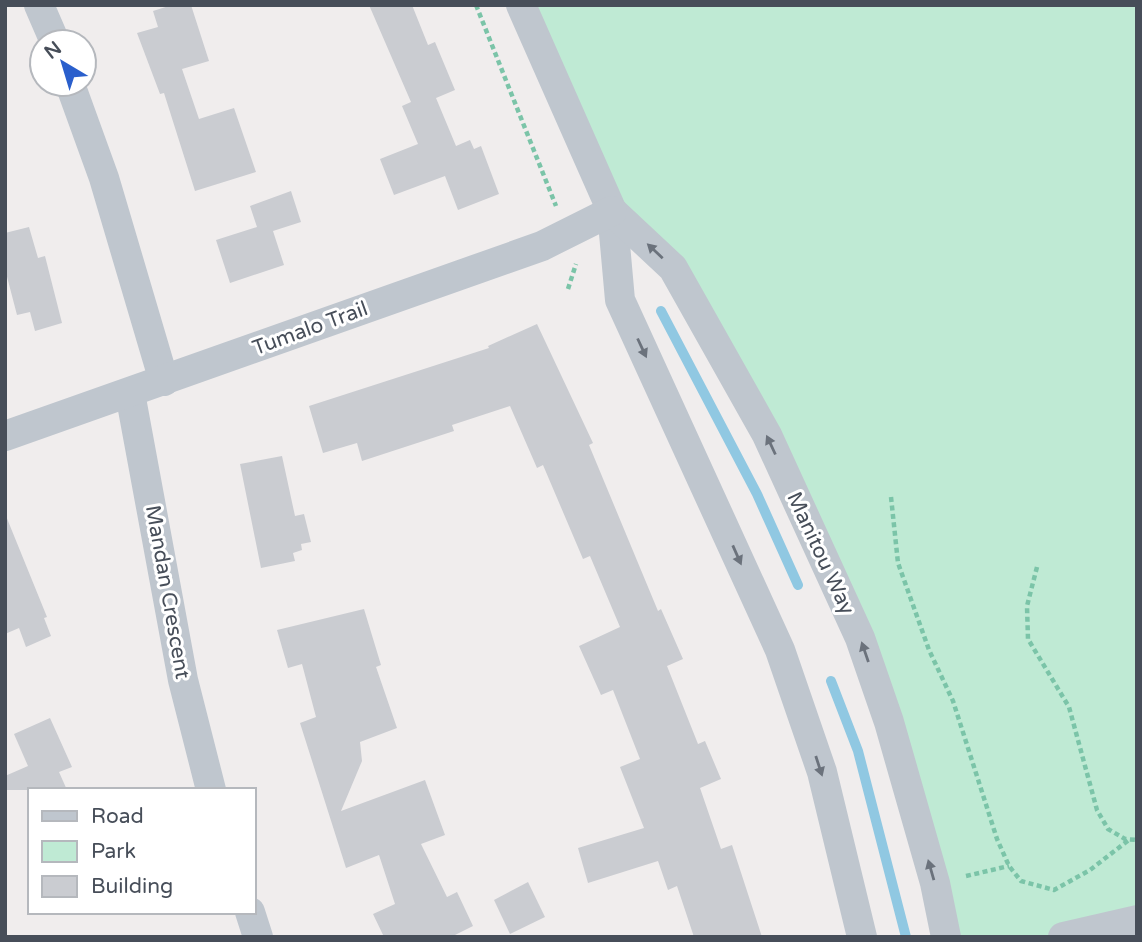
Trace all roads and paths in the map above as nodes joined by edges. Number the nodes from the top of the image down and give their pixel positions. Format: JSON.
{"nodes":[{"id":1,"x":39,"y":5,"type":"edge"},
{"id":2,"x":476,"y":5,"type":"edge"},
{"id":3,"x":522,"y":5,"type":"edge"},
{"id":4,"x":49,"y":28,"type":"edge"},
{"id":5,"x":75,"y":98,"type":"edge"},
{"id":6,"x":612,"y":211,"type":"junction"},
{"id":7,"x":567,"y":233,"type":"junction"},
{"id":8,"x":568,"y":289,"type":"dead end"},
{"id":9,"x":164,"y":381,"type":"junction"},
{"id":10,"x":130,"y":393,"type":"junction"},
{"id":11,"x":5,"y":436,"type":"edge"},
{"id":12,"x":891,"y":497,"type":"dead end"},
{"id":13,"x":1038,"y":567,"type":"dead end"},
{"id":14,"x":210,"y":788,"type":"edge"},
{"id":15,"x":1134,"y":839,"type":"edge"},
{"id":16,"x":1009,"y":866,"type":"junction"},
{"id":17,"x":966,"y":876,"type":"dead end"},
{"id":18,"x":251,"y":914,"type":"edge"},
{"id":19,"x":1137,"y":920,"type":"edge"},
{"id":20,"x":1069,"y":936,"type":"edge"},
{"id":21,"x":258,"y":937,"type":"edge"},
{"id":22,"x":862,"y":937,"type":"edge"},
{"id":23,"x":946,"y":937,"type":"edge"}],
"edges":[{"from":1,"to":4,"type":"street"},
{"from":2,"to":7,"type":"path"},
{"from":3,"to":6,"type":"street","name":"Manitou Way"},
{"from":5,"to":9,"type":"street"},
{"from":6,"to":7,"type":"street","name":"Tumalo Trail"},
{"from":6,"to":22,"type":"street","name":"Manitou Way","one_way":true},
{"from":23,"to":6,"type":"street","name":"Manitou Way","one_way":true},
{"from":7,"to":8,"type":"path"},
{"from":7,"to":9,"type":"street","name":"Tumalo Trail"},
{"from":9,"to":10,"type":"street","name":"Tumalo Trail"},
{"from":10,"to":11,"type":"street","name":"Tumalo Trail"},
{"from":10,"to":14,"type":"street","name":"Mandan Crescent"},
{"from":12,"to":16,"type":"path"},
{"from":13,"to":15,"type":"path"},
{"from":15,"to":16,"type":"path"},
{"from":16,"to":17,"type":"path"},
{"from":18,"to":21,"type":"street"},
{"from":19,"to":20,"type":"street"}]}
